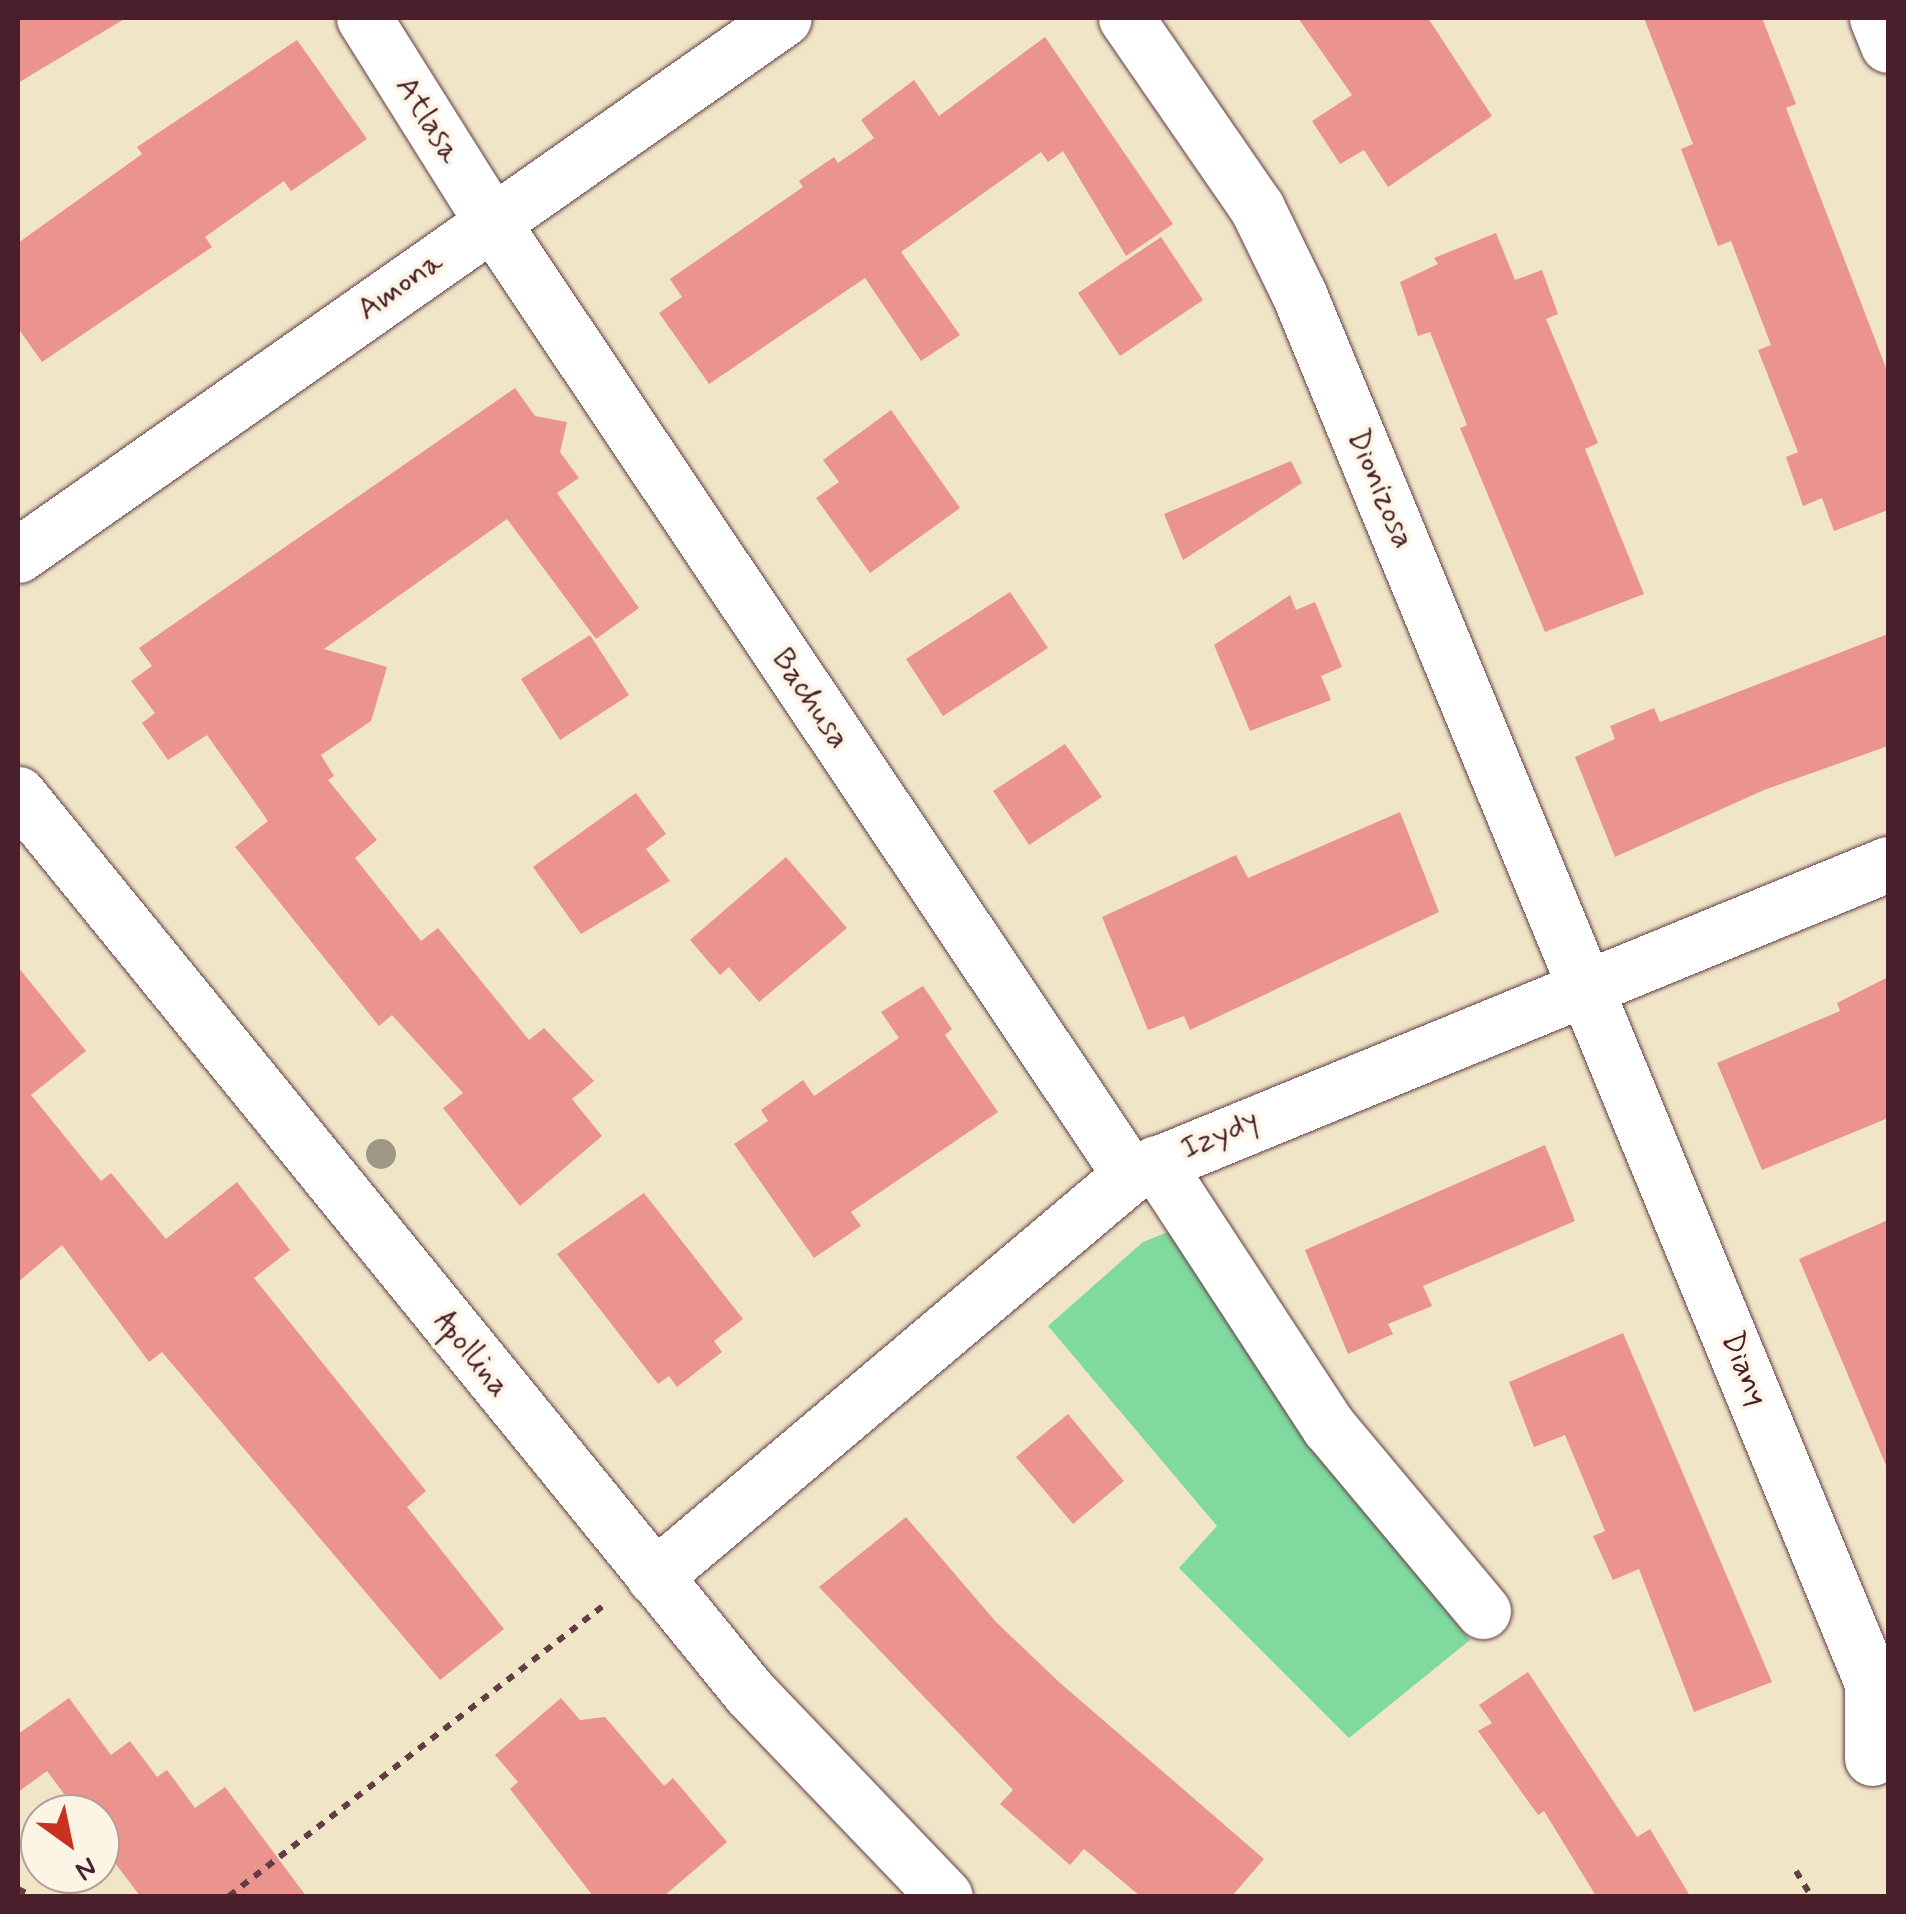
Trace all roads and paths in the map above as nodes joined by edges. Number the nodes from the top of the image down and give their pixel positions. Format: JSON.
{"nodes":[{"id":1,"x":364,"y":18,"type":"edge"},
{"id":2,"x":784,"y":18,"type":"edge"},
{"id":3,"x":1126,"y":18,"type":"edge"},
{"id":4,"x":1876,"y":18,"type":"edge"},
{"id":5,"x":1888,"y":45,"type":"edge"},
{"id":6,"x":492,"y":222,"type":"junction"},
{"id":7,"x":18,"y":555,"type":"edge"},
{"id":8,"x":18,"y":794,"type":"edge"},
{"id":9,"x":1888,"y":864,"type":"edge"},
{"id":10,"x":1586,"y":986,"type":"junction"},
{"id":11,"x":1143,"y":1169,"type":"junction"},
{"id":12,"x":654,"y":1577,"type":"junction"},
{"id":13,"x":1483,"y":1611,"type":"dead end"},
{"id":14,"x":1872,"y":1758,"type":"dead end"},
{"id":15,"x":1796,"y":1871,"type":"dead end"},
{"id":16,"x":18,"y":1889,"type":"edge"},
{"id":17,"x":32,"y":1896,"type":"edge"},
{"id":18,"x":229,"y":1896,"type":"edge"},
{"id":19,"x":945,"y":1896,"type":"edge"},
{"id":20,"x":1811,"y":1896,"type":"edge"}],
"edges":[{"from":1,"to":6,"type":"street","name":"Atlasa"},
{"from":2,"to":6,"type":"street","name":"Amona"},
{"from":3,"to":10,"type":"street","name":"Dionizosa"},
{"from":4,"to":5,"type":"street"},
{"from":6,"to":7,"type":"street","name":"Amona"},
{"from":6,"to":11,"type":"street","name":"Bachusa"},
{"from":8,"to":12,"type":"street","name":"Apollina"},
{"from":9,"to":10,"type":"street","name":"Izydy"},
{"from":10,"to":11,"type":"street","name":"Izydy"},
{"from":10,"to":14,"type":"street","name":"Diany"},
{"from":11,"to":12,"type":"street","name":"Izydy"},
{"from":11,"to":13,"type":"street","name":"Bachusa"},
{"from":12,"to":18,"type":"path"},
{"from":12,"to":19,"type":"street","name":"Apollina"},
{"from":15,"to":20,"type":"path"},
{"from":16,"to":17,"type":"path"}]}
